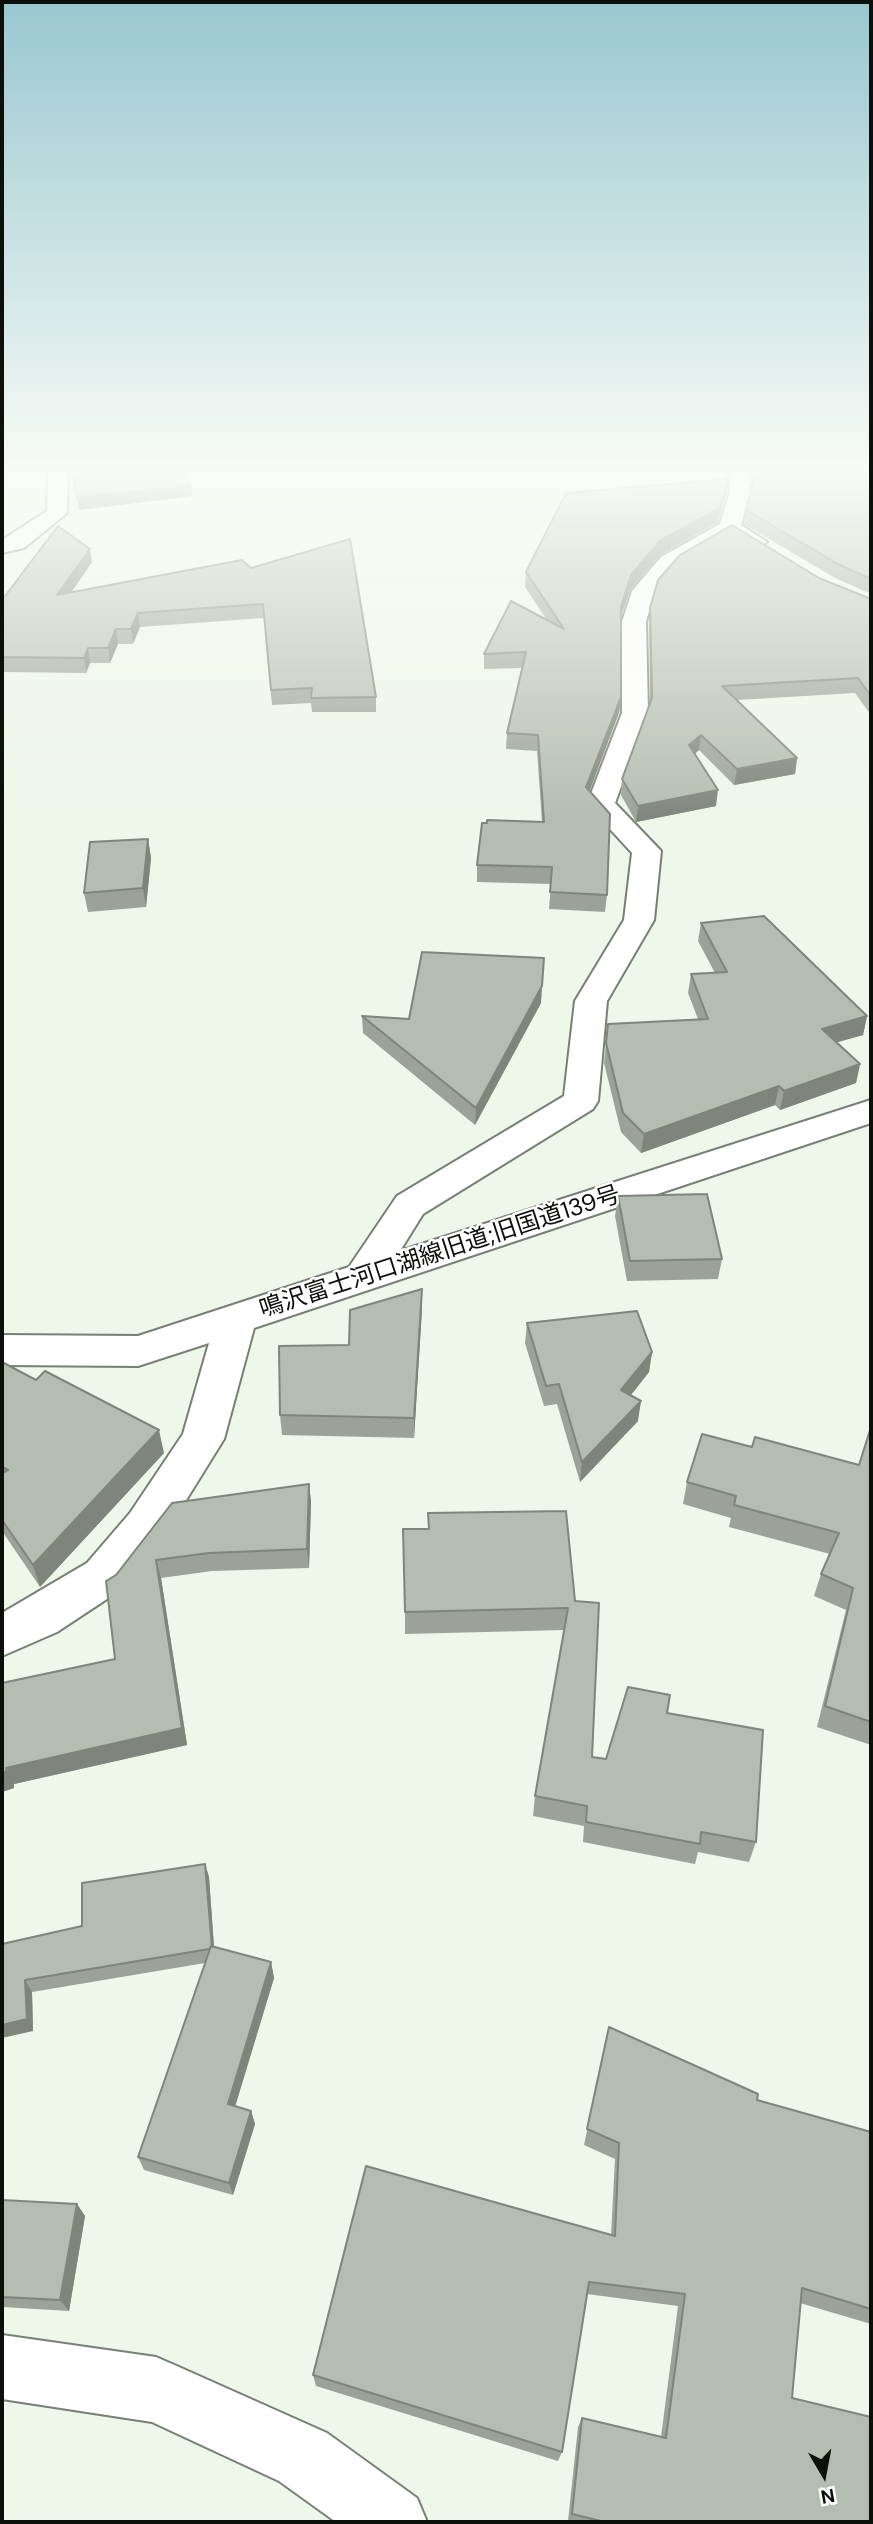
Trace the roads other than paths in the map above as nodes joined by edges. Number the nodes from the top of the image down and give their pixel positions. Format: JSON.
{"nodes":[{"id":1,"x":647,"y":587,"type":"edge"},
{"id":2,"x":871,"y":1111,"type":"edge"},
{"id":3,"x":362,"y":1279,"type":"junction"},
{"id":4,"x":236,"y":1320,"type":"junction"},
{"id":5,"x":2,"y":1350,"type":"edge"},
{"id":6,"x":2,"y":1635,"type":"edge"},
{"id":7,"x":2,"y":2367,"type":"edge"},
{"id":8,"x":393,"y":2522,"type":"edge"}],
"edges":[{"from":1,"to":3,"type":"street"},
{"from":2,"to":3,"type":"street","name":"鳴沢富士河口湖線旧道;旧国道139号"},
{"from":3,"to":4,"type":"street","name":"鳴沢富士河口湖線旧道;旧国道139号"},
{"from":4,"to":5,"type":"street","name":"鳴沢富士河口湖線旧道;旧国道139号"},
{"from":4,"to":6,"type":"street"},
{"from":7,"to":8,"type":"street"}]}
